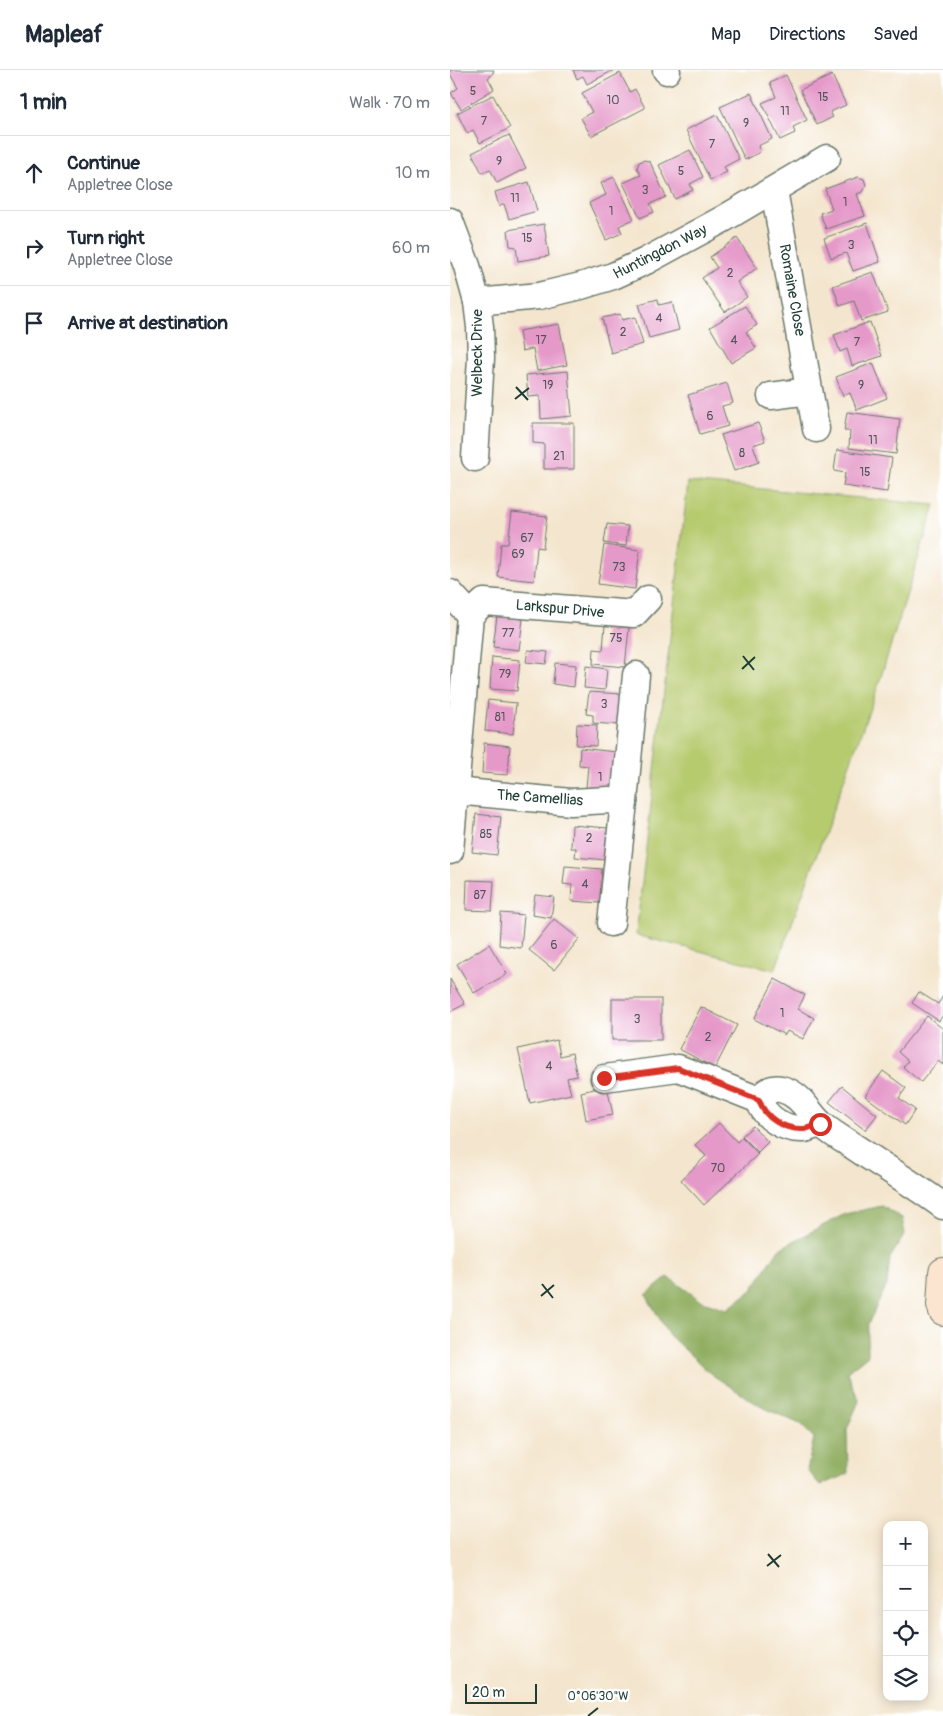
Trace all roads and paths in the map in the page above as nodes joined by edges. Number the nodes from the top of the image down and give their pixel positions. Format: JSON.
{"nodes":[{"id":1,"x":827,"y":158,"type":"dead end"},
{"id":2,"x":774,"y":190,"type":"junction"},
{"id":3,"x":450,"y":221,"type":"edge"},
{"id":4,"x":477,"y":302,"type":"junction"},
{"id":5,"x":809,"y":391,"type":"junction"},
{"id":6,"x":771,"y":396,"type":"dead end"},
{"id":7,"x":816,"y":429,"type":"dead end"},
{"id":8,"x":475,"y":458,"type":"dead end"},
{"id":9,"x":450,"y":593,"type":"edge"},
{"id":10,"x":648,"y":599,"type":"dead end"},
{"id":11,"x":470,"y":615,"type":"junction"},
{"id":12,"x":636,"y":675,"type":"dead end"},
{"id":13,"x":455,"y":791,"type":"junction"},
{"id":14,"x":624,"y":802,"type":"junction"},
{"id":15,"x":450,"y":851,"type":"edge"},
{"id":16,"x":611,"y":923,"type":"dead end"},
{"id":17,"x":604,"y":1078,"type":"dead end"},
{"id":18,"x":943,"y":1206,"type":"edge"},
{"id":19,"x":943,"y":1272,"type":"edge"},
{"id":20,"x":943,"y":1311,"type":"edge"}],
"edges":[{"from":1,"to":2,"type":"street","name":"Huntingdon Way"},
{"from":2,"to":4,"type":"street","name":"Huntingdon Way"},
{"from":2,"to":5,"type":"street","name":"Romaine Close"},
{"from":3,"to":4,"type":"street","name":"Welbeck Drive"},
{"from":4,"to":8,"type":"street","name":"Welbeck Drive"},
{"from":5,"to":6,"type":"street"},
{"from":5,"to":7,"type":"street","name":"Romaine Close"},
{"from":9,"to":11,"type":"street"},
{"from":10,"to":11,"type":"street","name":"Larkspur Drive"},
{"from":11,"to":13,"type":"street"},
{"from":12,"to":14,"type":"street"},
{"from":13,"to":14,"type":"street","name":"The Camellias"},
{"from":13,"to":15,"type":"street"},
{"from":14,"to":16,"type":"street"},
{"from":17,"to":18,"type":"street"},
{"from":19,"to":20,"type":"street"}]}
